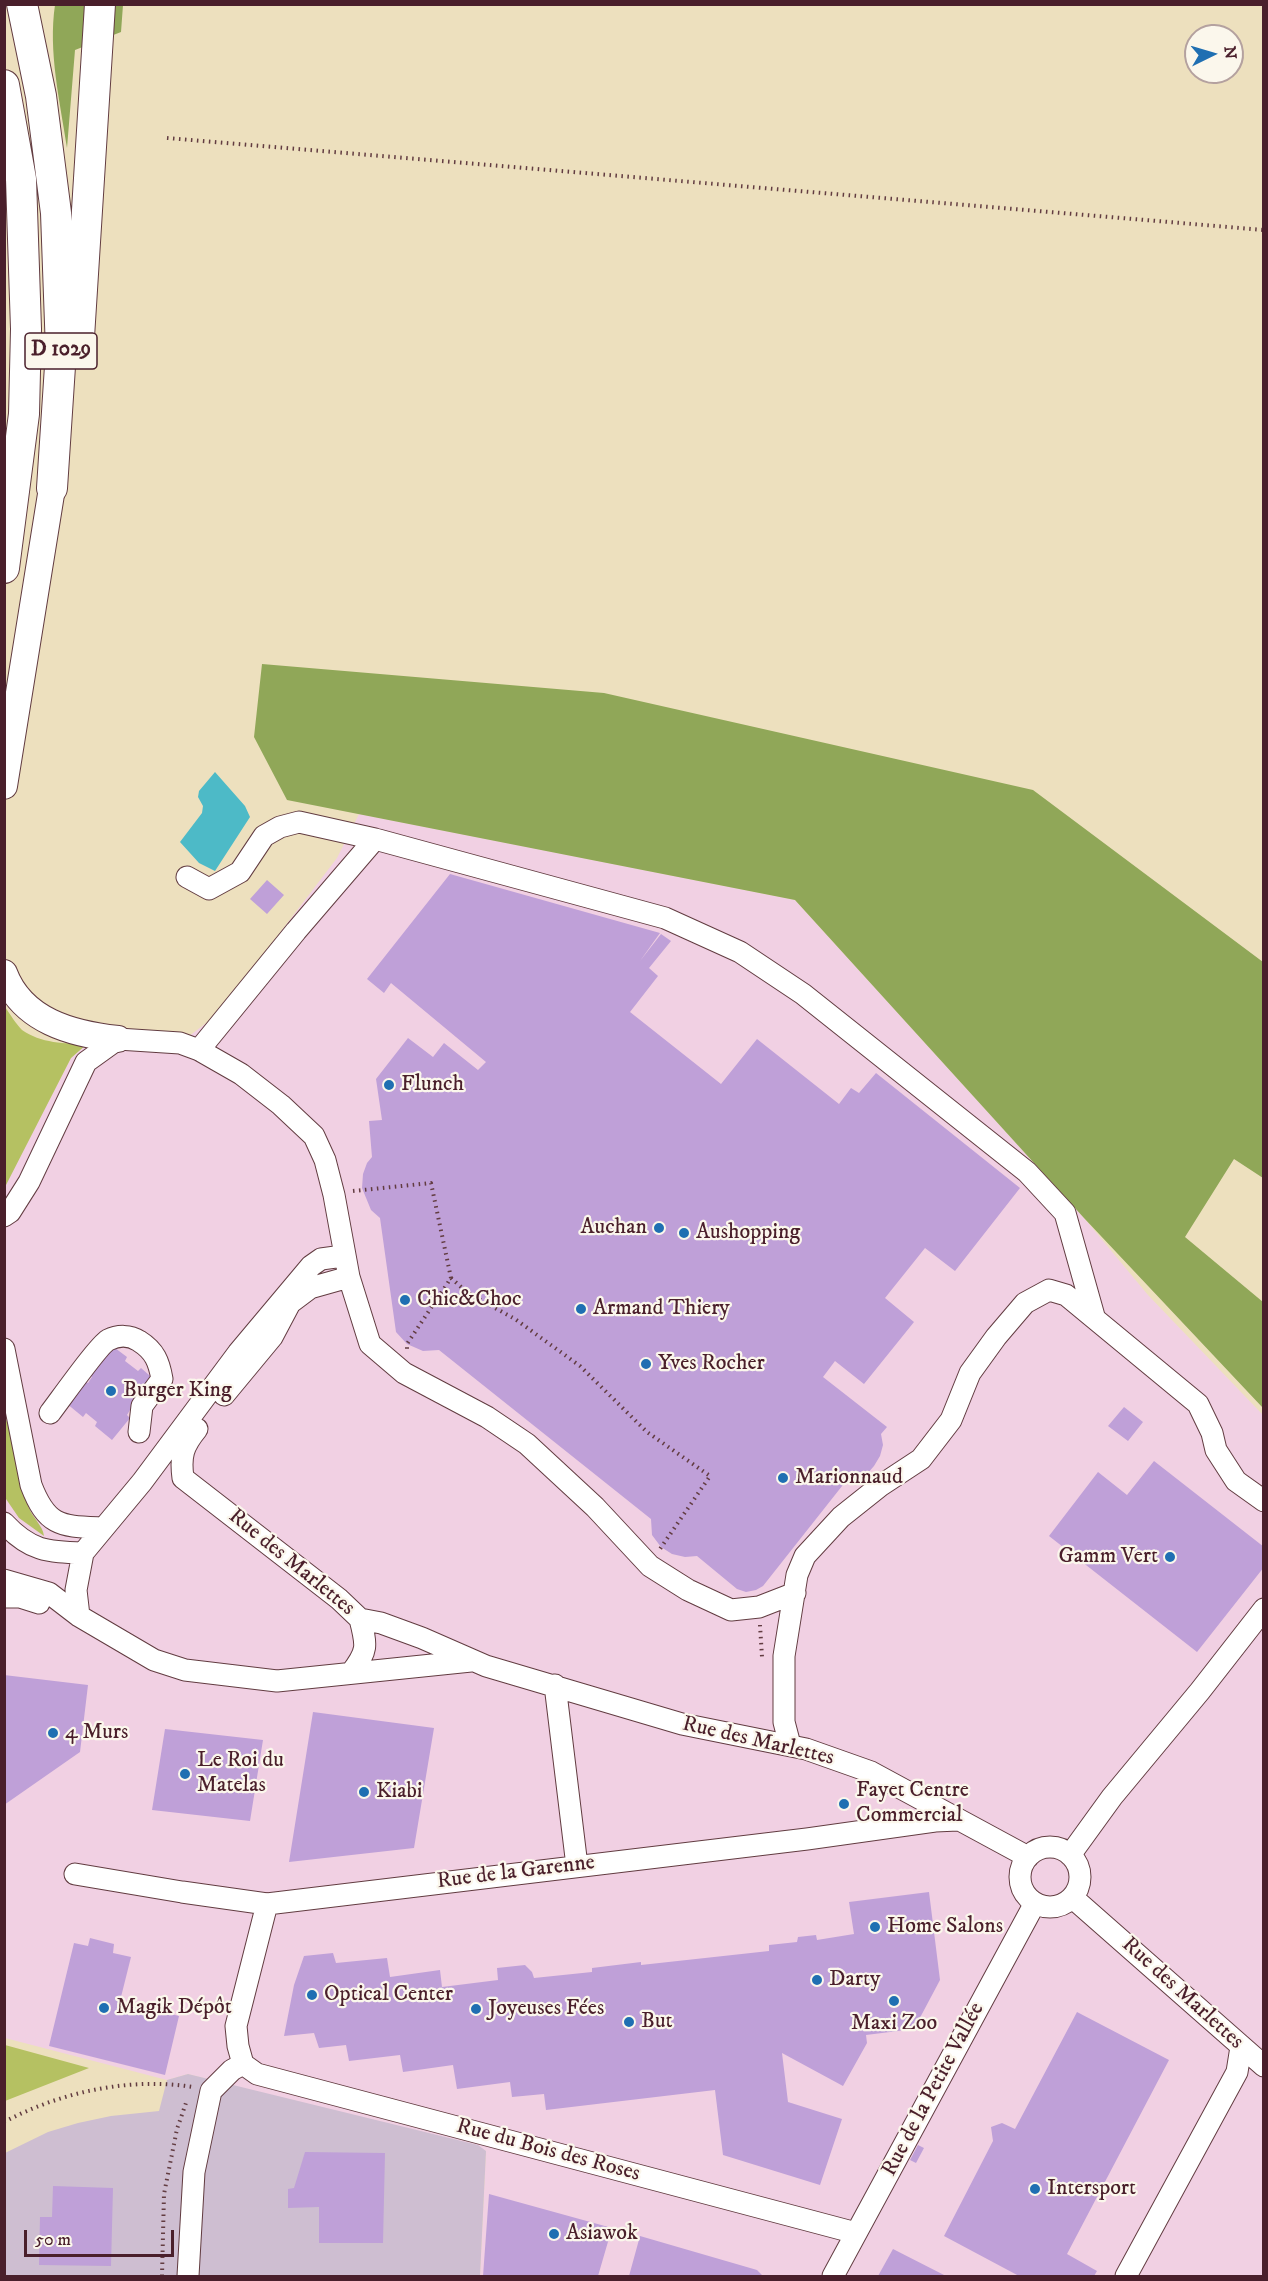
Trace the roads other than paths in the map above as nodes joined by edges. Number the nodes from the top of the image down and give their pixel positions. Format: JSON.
{"nodes":[{"id":1,"x":22,"y":4,"type":"edge"},
{"id":2,"x":100,"y":4,"type":"edge"},
{"id":3,"x":4,"y":85,"type":"edge"},
{"id":4,"x":52,"y":488,"type":"junction"},
{"id":5,"x":4,"y":568,"type":"edge"},
{"id":6,"x":4,"y":786,"type":"edge"},
{"id":7,"x":375,"y":840,"type":"junction"},
{"id":8,"x":187,"y":878,"type":"dead end"},
{"id":9,"x":4,"y":973,"type":"edge"},
{"id":10,"x":118,"y":1039,"type":"junction"},
{"id":11,"x":199,"y":1050,"type":"junction"},
{"id":12,"x":4,"y":1216,"type":"edge"},
{"id":13,"x":343,"y":1256,"type":"junction"},
{"id":14,"x":349,"y":1277,"type":"junction"},
{"id":15,"x":1094,"y":1316,"type":"junction"},
{"id":16,"x":4,"y":1348,"type":"edge"},
{"id":17,"x":50,"y":1413,"type":"dead end"},
{"id":18,"x":140,"y":1431,"type":"dead end"},
{"id":19,"x":183,"y":1478,"type":"junction"},
{"id":20,"x":142,"y":1482,"type":"junction"},
{"id":21,"x":1263,"y":1501,"type":"edge"},
{"id":22,"x":4,"y":1523,"type":"edge"},
{"id":23,"x":102,"y":1528,"type":"junction"},
{"id":24,"x":82,"y":1552,"type":"junction"},
{"id":25,"x":4,"y":1580,"type":"edge"},
{"id":26,"x":795,"y":1593,"type":"junction"},
{"id":27,"x":4,"y":1597,"type":"edge"},
{"id":28,"x":1263,"y":1609,"type":"edge"},
{"id":29,"x":79,"y":1616,"type":"junction"},
{"id":30,"x":360,"y":1619,"type":"junction"},
{"id":31,"x":474,"y":1661,"type":"junction"},
{"id":32,"x":351,"y":1673,"type":"junction"},
{"id":33,"x":555,"y":1686,"type":"junction"},
{"id":34,"x":790,"y":1745,"type":"junction"},
{"id":35,"x":958,"y":1820,"type":"junction"},
{"id":36,"x":1070,"y":1855,"type":"junction"},
{"id":37,"x":1028,"y":1857,"type":"junction"},
{"id":38,"x":577,"y":1866,"type":"junction"},
{"id":39,"x":75,"y":1874,"type":"dead end"},
{"id":40,"x":1073,"y":1898,"type":"junction"},
{"id":41,"x":267,"y":1904,"type":"junction"},
{"id":42,"x":1035,"y":1904,"type":"junction"},
{"id":43,"x":1241,"y":2047,"type":"junction"},
{"id":44,"x":243,"y":2064,"type":"junction"},
{"id":45,"x":1263,"y":2065,"type":"edge"},
{"id":46,"x":1237,"y":2072,"type":"junction"},
{"id":47,"x":856,"y":2233,"type":"junction"},
{"id":48,"x":188,"y":2277,"type":"edge"},
{"id":49,"x":833,"y":2277,"type":"edge"},
{"id":50,"x":1125,"y":2277,"type":"edge"}],
"edges":[{"from":1,"to":4,"type":"highway","number":"D 1029"},
{"from":2,"to":4,"type":"highway"},
{"from":3,"to":5,"type":"highway","number":"D 1029"},
{"from":4,"to":6,"type":"main road"},
{"from":7,"to":8,"type":"street"},
{"from":7,"to":11,"type":"street"},
{"from":7,"to":15,"type":"street"},
{"from":9,"to":10,"type":"main road"},
{"from":10,"to":11,"type":"street"},
{"from":10,"to":12,"type":"street"},
{"from":11,"to":13,"type":"street"},
{"from":13,"to":14,"type":"street"},
{"from":13,"to":20,"type":"street"},
{"from":14,"to":19,"type":"street"},
{"from":14,"to":26,"type":"street"},
{"from":15,"to":21,"type":"street"},
{"from":15,"to":26,"type":"street"},
{"from":16,"to":23,"type":"street"},
{"from":17,"to":18,"type":"street"},
{"from":19,"to":20,"type":"street"},
{"from":19,"to":30,"type":"street","name":"Rue des Marlettes"},
{"from":20,"to":23,"type":"street"},
{"from":22,"to":24,"type":"street"},
{"from":23,"to":24,"type":"street"},
{"from":24,"to":29,"type":"street"},
{"from":25,"to":29,"type":"street"},
{"from":26,"to":34,"type":"street"},
{"from":27,"to":29,"type":"street"},
{"from":28,"to":36,"type":"street"},
{"from":29,"to":32,"type":"street","name":"Rue des Marlettes"},
{"from":30,"to":31,"type":"street","name":"Rue des Marlettes"},
{"from":30,"to":32,"type":"street"},
{"from":31,"to":32,"type":"street","name":"Rue des Marlettes"},
{"from":31,"to":33,"type":"street","name":"Rue des Marlettes"},
{"from":33,"to":34,"type":"street","name":"Rue des Marlettes"},
{"from":33,"to":38,"type":"street"},
{"from":34,"to":35,"type":"street","name":"Rue des Marlettes"},
{"from":35,"to":37,"type":"street","name":"Rue des Marlettes"},
{"from":35,"to":38,"type":"street","name":"Rue de la Garenne"},
{"from":36,"to":37,"type":"street"},
{"from":36,"to":40,"type":"street"},
{"from":37,"to":42,"type":"street"},
{"from":38,"to":41,"type":"street","name":"Rue de la Garenne"},
{"from":39,"to":41,"type":"street","name":"Rue de la Garenne"},
{"from":40,"to":42,"type":"street"},
{"from":40,"to":43,"type":"street","name":"Rue des Marlettes"},
{"from":41,"to":44,"type":"street"},
{"from":42,"to":47,"type":"street","name":"Rue de la Petite Vallée"},
{"from":43,"to":45,"type":"street","name":"Rue des Marlettes"},
{"from":43,"to":46,"type":"street"},
{"from":44,"to":47,"type":"street","name":"Rue du Bois des Roses"},
{"from":44,"to":48,"type":"street"},
{"from":45,"to":46,"type":"street"},
{"from":46,"to":50,"type":"street"},
{"from":47,"to":49,"type":"street","name":"Rue de la Petite Vallée"}]}
